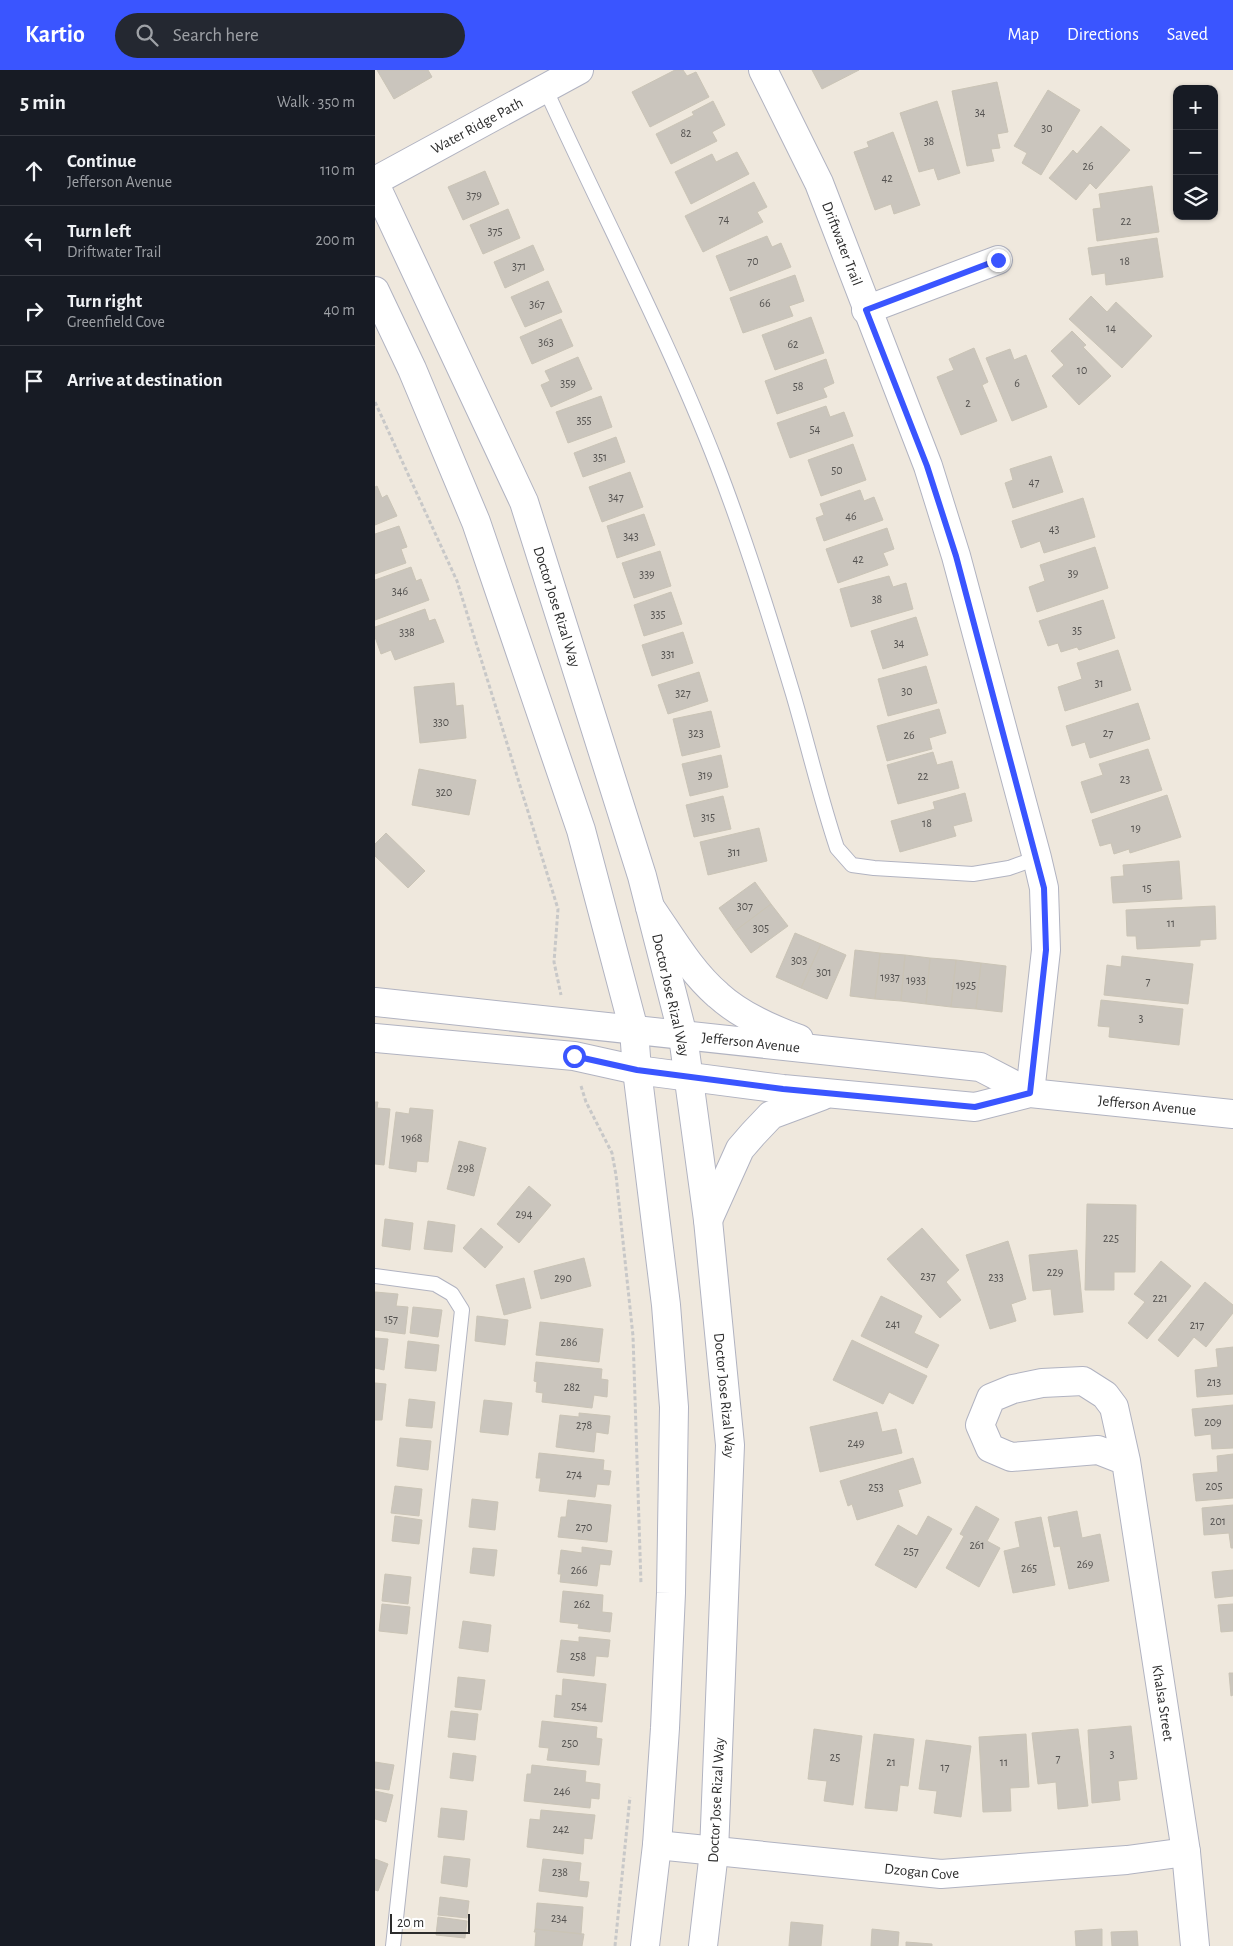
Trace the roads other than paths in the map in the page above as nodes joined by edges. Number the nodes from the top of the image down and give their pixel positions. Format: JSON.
{"nodes":[{"id":1,"x":579,"y":70,"type":"edge"},
{"id":2,"x":763,"y":70,"type":"edge"},
{"id":3,"x":545,"y":88,"type":"junction"},
{"id":4,"x":375,"y":182,"type":"edge"},
{"id":5,"x":998,"y":260,"type":"dead end"},
{"id":6,"x":375,"y":291,"type":"edge"},
{"id":7,"x":866,"y":310,"type":"junction"},
{"id":8,"x":1037,"y":858,"type":"junction"},
{"id":9,"x":650,"y":907,"type":"junction"},
{"id":10,"x":375,"y":1002,"type":"edge"},
{"id":11,"x":634,"y":1030,"type":"junction"},
{"id":12,"x":683,"y":1036,"type":"junction"},
{"id":13,"x":375,"y":1038,"type":"edge"},
{"id":14,"x":833,"y":1052,"type":"junction"},
{"id":15,"x":637,"y":1070,"type":"junction"},
{"id":16,"x":688,"y":1077,"type":"junction"},
{"id":17,"x":830,"y":1093,"type":"junction"},
{"id":18,"x":1030,"y":1093,"type":"junction"},
{"id":19,"x":1233,"y":1114,"type":"edge"},
{"id":20,"x":708,"y":1220,"type":"junction"},
{"id":21,"x":375,"y":1276,"type":"edge"},
{"id":22,"x":1126,"y":1461,"type":"junction"},
{"id":23,"x":657,"y":1845,"type":"junction"},
{"id":24,"x":715,"y":1852,"type":"junction"},
{"id":25,"x":1186,"y":1852,"type":"junction"},
{"id":26,"x":393,"y":1946,"type":"edge"},
{"id":27,"x":645,"y":1946,"type":"edge"},
{"id":28,"x":703,"y":1946,"type":"edge"},
{"id":29,"x":1195,"y":1946,"type":"edge"}],
"edges":[{"from":1,"to":3,"type":"street","name":"Water Ridge Path"},
{"from":2,"to":7,"type":"street","name":"Driftwater Trail"},
{"from":3,"to":4,"type":"street","name":"Water Ridge Path"},
{"from":3,"to":8,"type":"lane"},
{"from":4,"to":9,"type":"street","name":"Doctor Jose Rizal Way"},
{"from":5,"to":7,"type":"street"},
{"from":6,"to":11,"type":"street"},
{"from":7,"to":8,"type":"street","name":"Driftwater Trail"},
{"from":8,"to":18,"type":"street","name":"Driftwater Trail"},
{"from":9,"to":12,"type":"street","name":"Doctor Jose Rizal Way"},
{"from":9,"to":14,"type":"street"},
{"from":10,"to":11,"type":"street","name":"Jefferson Avenue"},
{"from":11,"to":12,"type":"street","name":"Jefferson Avenue"},
{"from":11,"to":15,"type":"street"},
{"from":12,"to":14,"type":"street","name":"Jefferson Avenue"},
{"from":12,"to":16,"type":"street","name":"Doctor Jose Rizal Way"},
{"from":13,"to":15,"type":"street","name":"Jefferson Avenue"},
{"from":14,"to":18,"type":"street","name":"Jefferson Avenue"},
{"from":15,"to":16,"type":"street","name":"Jefferson Avenue"},
{"from":15,"to":23,"type":"street"},
{"from":16,"to":17,"type":"street","name":"Jefferson Avenue"},
{"from":16,"to":20,"type":"street","name":"Doctor Jose Rizal Way"},
{"from":17,"to":18,"type":"street","name":"Jefferson Avenue"},
{"from":17,"to":20,"type":"street"},
{"from":18,"to":19,"type":"street","name":"Jefferson Avenue"},
{"from":20,"to":24,"type":"street","name":"Doctor Jose Rizal Way"},
{"from":21,"to":26,"type":"lane"},
{"from":22,"to":22,"type":"street","name":"Khalsa Street"},
{"from":22,"to":25,"type":"street","name":"Khalsa Street"},
{"from":23,"to":24,"type":"street","name":"Dzogan Cove"},
{"from":23,"to":27,"type":"street"},
{"from":24,"to":25,"type":"street","name":"Dzogan Cove"},
{"from":24,"to":28,"type":"street","name":"Doctor Jose Rizal Way"},
{"from":25,"to":29,"type":"street","name":"Khalsa Street"}]}
